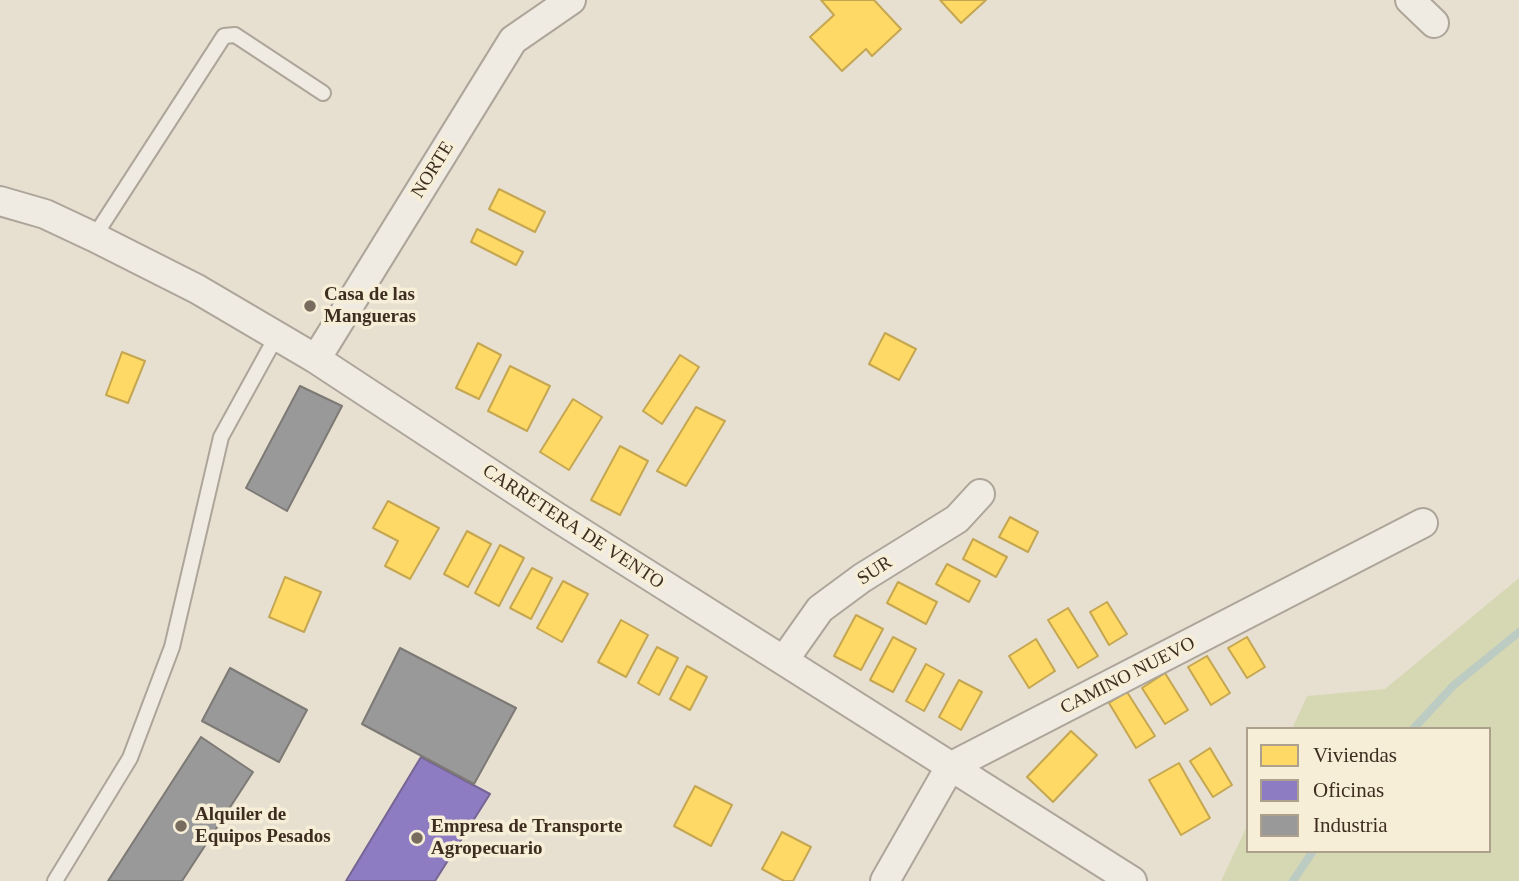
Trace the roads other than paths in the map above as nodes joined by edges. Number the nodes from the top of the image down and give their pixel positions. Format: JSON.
{"nodes":[{"id":1,"x":571,"y":0,"type":"edge"},
{"id":2,"x":1410,"y":0,"type":"edge"},
{"id":3,"x":1434,"y":23,"type":"dead end"},
{"id":4,"x":323,"y":93,"type":"dead end"},
{"id":5,"x":0,"y":201,"type":"edge"},
{"id":6,"x":94,"y":237,"type":"junction"},
{"id":7,"x":276,"y":337,"type":"junction"},
{"id":8,"x":316,"y":359,"type":"junction"},
{"id":9,"x":980,"y":494,"type":"dead end"},
{"id":10,"x":1423,"y":523,"type":"dead end"},
{"id":11,"x":784,"y":660,"type":"junction"},
{"id":12,"x":950,"y":768,"type":"junction"},
{"id":13,"x":55,"y":881,"type":"edge"},
{"id":14,"x":885,"y":881,"type":"edge"},
{"id":15,"x":1132,"y":881,"type":"edge"}],
"edges":[{"from":1,"to":8,"type":"street","name":"NORTE"},
{"from":2,"to":3,"type":"street"},
{"from":4,"to":6,"type":"lane"},
{"from":5,"to":6,"type":"street","name":"CARRETERA DE VENTO"},
{"from":6,"to":7,"type":"street","name":"CARRETERA DE VENTO"},
{"from":7,"to":8,"type":"street","name":"CARRETERA DE VENTO"},
{"from":7,"to":13,"type":"lane"},
{"from":8,"to":11,"type":"street","name":"CARRETERA DE VENTO"},
{"from":9,"to":11,"type":"street","name":"SUR"},
{"from":10,"to":12,"type":"street","name":"CAMINO NUEVO"},
{"from":11,"to":12,"type":"street","name":"CARRETERA DE VENTO"},
{"from":12,"to":14,"type":"street"},
{"from":12,"to":15,"type":"street","name":"CARRETERA DE VENTO"}]}
